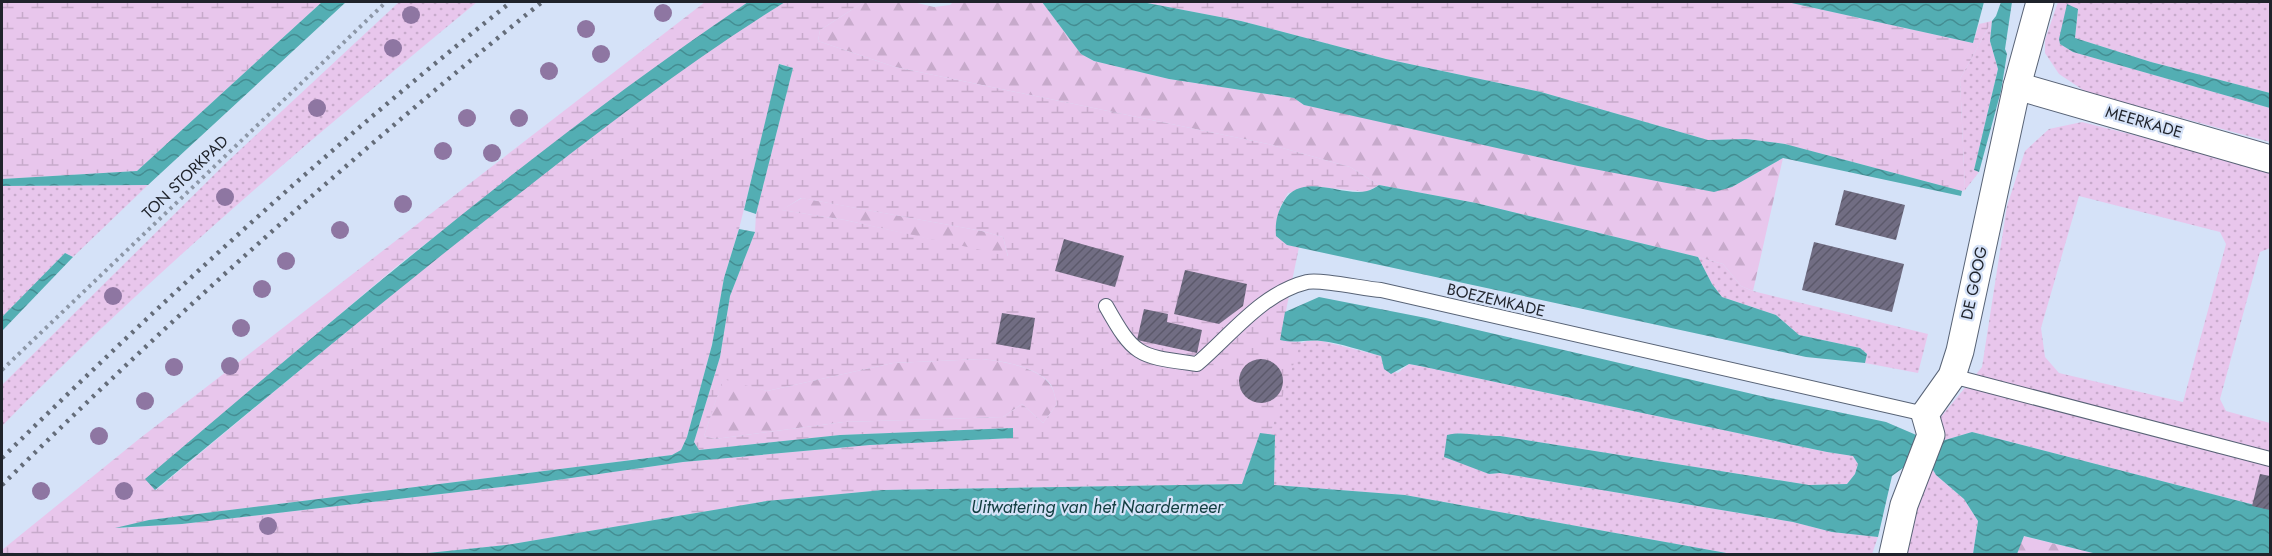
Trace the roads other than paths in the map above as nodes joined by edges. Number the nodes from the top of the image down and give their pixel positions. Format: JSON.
{"nodes":[{"id":1,"x":2040,"y":2,"type":"edge"},
{"id":2,"x":2017,"y":86,"type":"junction"},
{"id":3,"x":2271,"y":159,"type":"edge"},
{"id":4,"x":1106,"y":306,"type":"dead end"},
{"id":5,"x":1952,"y":376,"type":"junction"},
{"id":6,"x":1928,"y":424,"type":"junction"},
{"id":7,"x":2271,"y":459,"type":"edge"},
{"id":8,"x":1893,"y":555,"type":"edge"}],
"edges":[{"from":1,"to":2,"type":"street","name":"DE GOOG"},
{"from":2,"to":3,"type":"street","name":"MEERKADE"},
{"from":2,"to":5,"type":"street","name":"DE GOOG"},
{"from":4,"to":6,"type":"lane","name":"BOEZEMKADE"},
{"from":5,"to":6,"type":"street","name":"DE GOOG"},
{"from":5,"to":7,"type":"lane"},
{"from":6,"to":8,"type":"street","name":"DE GOOG"}]}
